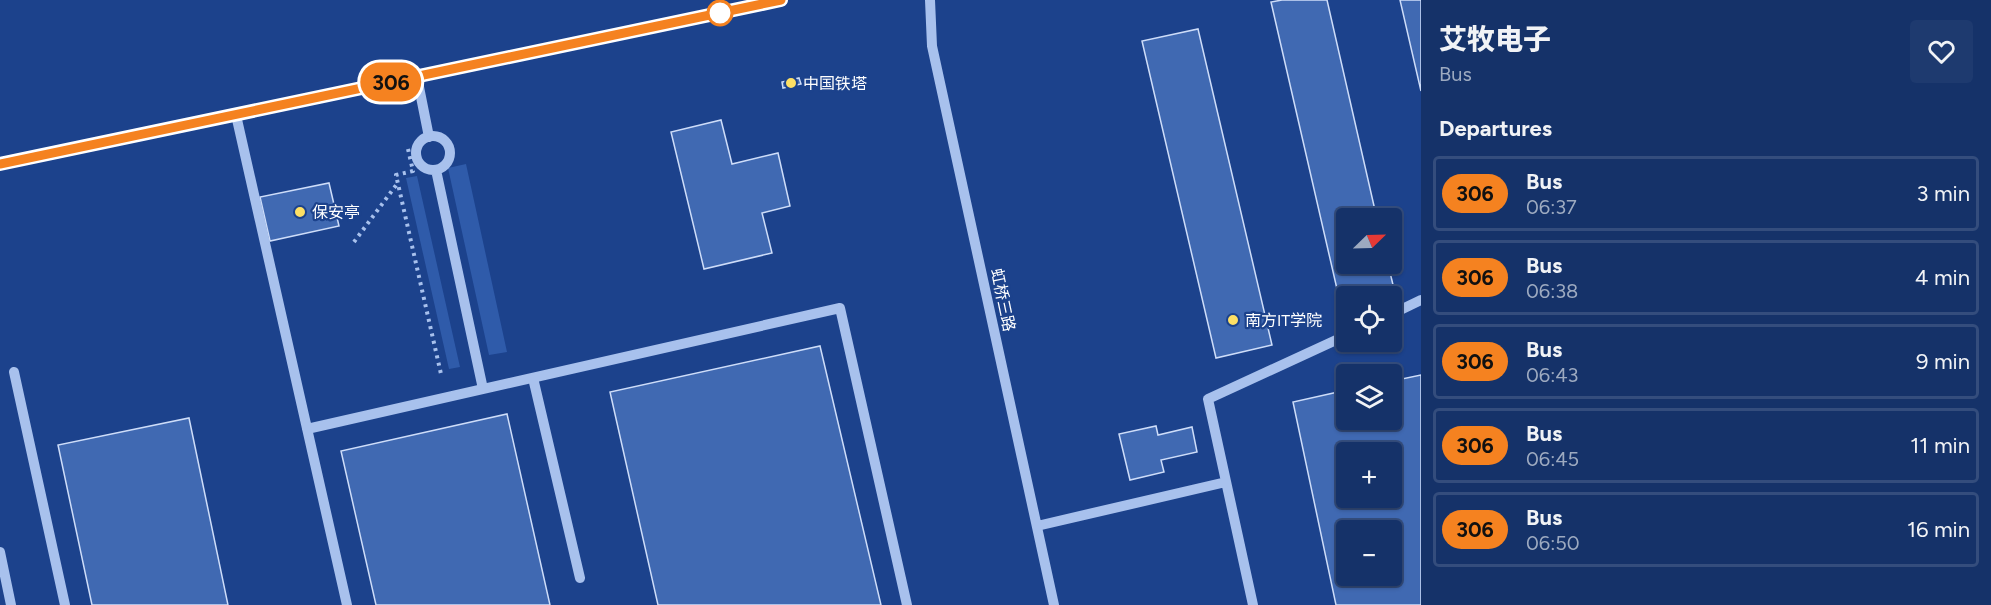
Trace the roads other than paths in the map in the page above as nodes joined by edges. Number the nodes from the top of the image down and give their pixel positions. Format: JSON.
{"nodes":[{"id":1,"x":781,"y":0,"type":"edge"},
{"id":2,"x":930,"y":0,"type":"edge"},
{"id":3,"x":417,"y":77,"type":"junction"},
{"id":4,"x":236,"y":115,"type":"junction"},
{"id":5,"x":429,"y":134,"type":"junction"},
{"id":6,"x":0,"y":164,"type":"edge"},
{"id":7,"x":436,"y":170,"type":"junction"},
{"id":8,"x":1421,"y":300,"type":"edge"},
{"id":9,"x":1402,"y":309,"type":"edge"},
{"id":10,"x":1336,"y":340,"type":"edge"},
{"id":11,"x":14,"y":372,"type":"dead end"},
{"id":12,"x":533,"y":378,"type":"junction"},
{"id":13,"x":483,"y":389,"type":"junction"},
{"id":14,"x":307,"y":429,"type":"junction"},
{"id":15,"x":1226,"y":482,"type":"junction"},
{"id":16,"x":1037,"y":525,"type":"junction"},
{"id":17,"x":0,"y":552,"type":"edge"},
{"id":18,"x":1,"y":564,"type":"edge"},
{"id":19,"x":580,"y":578,"type":"dead end"},
{"id":20,"x":11,"y":605,"type":"edge"},
{"id":21,"x":65,"y":605,"type":"edge"},
{"id":22,"x":347,"y":605,"type":"edge"},
{"id":23,"x":907,"y":605,"type":"edge"},
{"id":24,"x":1054,"y":605,"type":"edge"},
{"id":25,"x":1253,"y":605,"type":"edge"}],
"edges":[{"from":1,"to":3,"type":"street"},
{"from":2,"to":16,"type":"street","name":"虹桥三路"},
{"from":3,"to":4,"type":"street"},
{"from":3,"to":5,"type":"street"},
{"from":4,"to":6,"type":"street"},
{"from":4,"to":14,"type":"street"},
{"from":5,"to":7,"type":"street"},
{"from":5,"to":7,"type":"street"},
{"from":7,"to":13,"type":"street"},
{"from":8,"to":9,"type":"street"},
{"from":10,"to":15,"type":"street"},
{"from":11,"to":21,"type":"street"},
{"from":12,"to":13,"type":"street"},
{"from":12,"to":19,"type":"street"},
{"from":12,"to":23,"type":"street"},
{"from":13,"to":14,"type":"street"},
{"from":14,"to":22,"type":"street"},
{"from":15,"to":16,"type":"street"},
{"from":15,"to":25,"type":"street"},
{"from":16,"to":24,"type":"street","name":"虹桥三路"},
{"from":17,"to":18,"type":"street"},
{"from":18,"to":20,"type":"street"}]}
